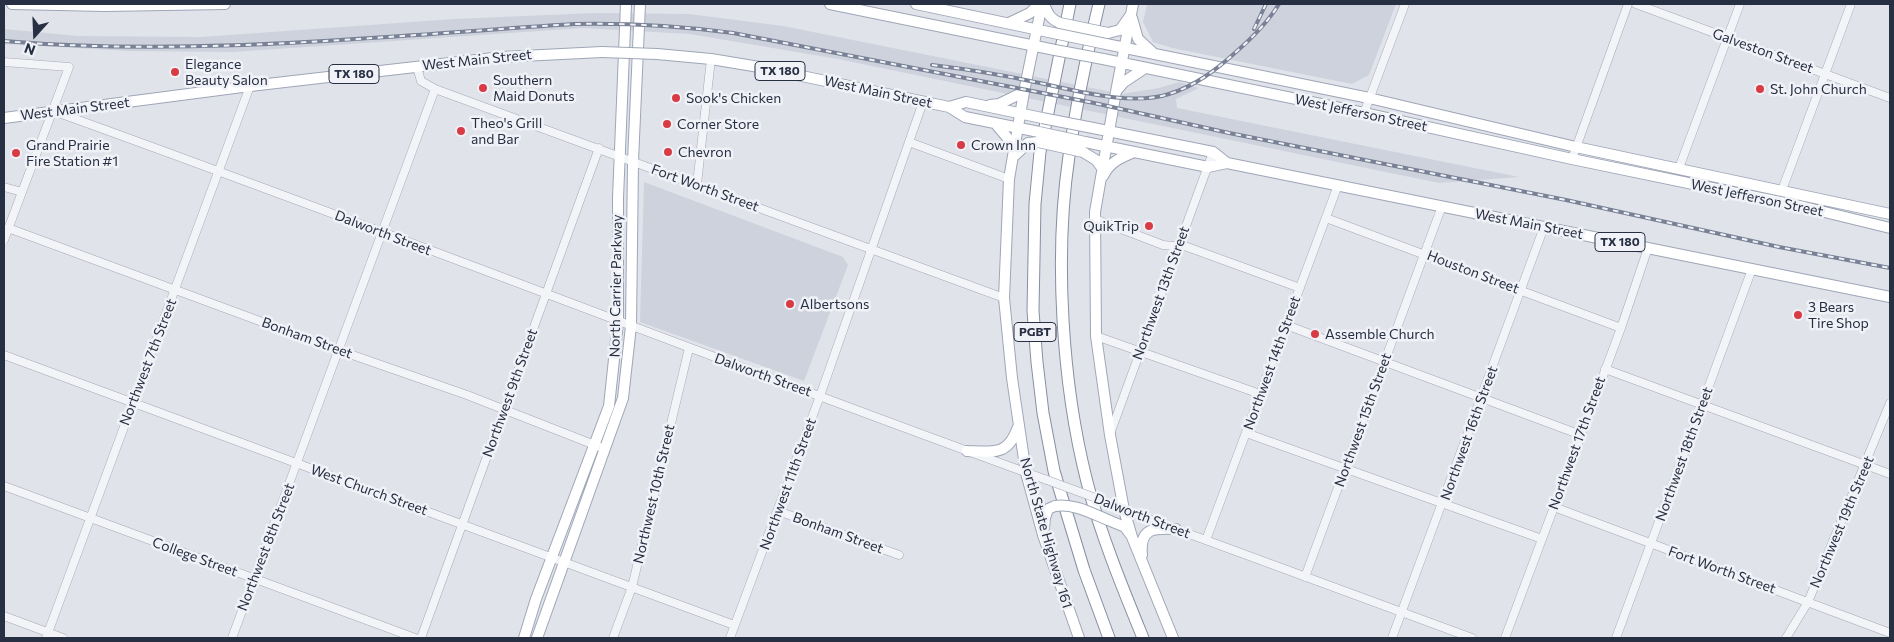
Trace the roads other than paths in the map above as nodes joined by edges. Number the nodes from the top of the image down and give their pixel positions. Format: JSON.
{"nodes":[{"id":1,"x":12,"y":4,"type":"edge"},
{"id":2,"x":225,"y":4,"type":"edge"},
{"id":3,"x":626,"y":4,"type":"edge"},
{"id":4,"x":640,"y":4,"type":"edge"},
{"id":5,"x":830,"y":4,"type":"edge"},
{"id":6,"x":916,"y":4,"type":"edge"},
{"id":7,"x":1042,"y":4,"type":"edge"},
{"id":8,"x":1070,"y":4,"type":"edge"},
{"id":9,"x":1099,"y":4,"type":"edge"},
{"id":10,"x":1405,"y":4,"type":"edge"},
{"id":11,"x":1628,"y":4,"type":"edge"},
{"id":12,"x":1636,"y":4,"type":"edge"},
{"id":13,"x":1740,"y":4,"type":"edge"},
{"id":14,"x":1851,"y":4,"type":"edge"},
{"id":15,"x":39,"y":5,"type":"edge"},
{"id":16,"x":208,"y":5,"type":"edge"},
{"id":17,"x":852,"y":6,"type":"edge"},
{"id":18,"x":1132,"y":9,"type":"edge"},
{"id":19,"x":1009,"y":23,"type":"junction"},
{"id":20,"x":1059,"y":28,"type":"junction"},
{"id":21,"x":1037,"y":29,"type":"junction"},
{"id":22,"x":1727,"y":38,"type":"junction"},
{"id":23,"x":1034,"y":45,"type":"junction"},
{"id":24,"x":1124,"y":47,"type":"junction"},
{"id":25,"x":1154,"y":54,"type":"junction"},
{"id":26,"x":711,"y":59,"type":"junction"},
{"id":27,"x":4,"y":62,"type":"edge"},
{"id":28,"x":1122,"y":63,"type":"junction"},
{"id":29,"x":417,"y":67,"type":"junction"},
{"id":30,"x":1145,"y":68,"type":"junction"},
{"id":31,"x":1826,"y":74,"type":"junction"},
{"id":32,"x":250,"y":86,"type":"junction"},
{"id":33,"x":435,"y":89,"type":"junction"},
{"id":34,"x":1116,"y":91,"type":"junction"},
{"id":35,"x":1024,"y":92,"type":"junction"},
{"id":36,"x":1369,"y":98,"type":"junction"},
{"id":37,"x":1890,"y":98,"type":"edge"},
{"id":38,"x":923,"y":102,"type":"junction"},
{"id":39,"x":982,"y":106,"type":"junction"},
{"id":40,"x":949,"y":107,"type":"junction"},
{"id":41,"x":54,"y":111,"type":"junction"},
{"id":42,"x":1020,"y":113,"type":"junction"},
{"id":43,"x":1364,"y":113,"type":"junction"},
{"id":44,"x":4,"y":118,"type":"edge"},
{"id":45,"x":994,"y":123,"type":"junction"},
{"id":46,"x":1017,"y":128,"type":"junction"},
{"id":47,"x":1109,"y":131,"type":"junction"},
{"id":48,"x":1038,"y":137,"type":"junction"},
{"id":49,"x":909,"y":142,"type":"junction"},
{"id":50,"x":1106,"y":146,"type":"junction"},
{"id":51,"x":1084,"y":147,"type":"junction"},
{"id":52,"x":599,"y":148,"type":"junction"},
{"id":53,"x":1576,"y":148,"type":"junction"},
{"id":54,"x":1134,"y":152,"type":"junction"},
{"id":55,"x":1213,"y":152,"type":"junction"},
{"id":56,"x":1014,"y":153,"type":"junction"},
{"id":57,"x":620,"y":156,"type":"junction"},
{"id":58,"x":1572,"y":160,"type":"junction"},
{"id":59,"x":633,"y":161,"type":"junction"},
{"id":60,"x":1227,"y":163,"type":"junction"},
{"id":61,"x":1208,"y":167,"type":"junction"},
{"id":62,"x":1102,"y":168,"type":"junction"},
{"id":63,"x":1680,"y":168,"type":"junction"},
{"id":64,"x":218,"y":171,"type":"junction"},
{"id":65,"x":1009,"y":179,"type":"junction"},
{"id":66,"x":1100,"y":181,"type":"junction"},
{"id":67,"x":697,"y":184,"type":"junction"},
{"id":68,"x":1338,"y":185,"type":"junction"},
{"id":69,"x":4,"y":187,"type":"edge"},
{"id":70,"x":1782,"y":190,"type":"junction"},
{"id":71,"x":22,"y":192,"type":"junction"},
{"id":72,"x":1442,"y":206,"type":"junction"},
{"id":73,"x":1890,"y":214,"type":"edge"},
{"id":74,"x":1326,"y":218,"type":"junction"},
{"id":75,"x":1095,"y":219,"type":"junction"},
{"id":76,"x":1544,"y":227,"type":"junction"},
{"id":77,"x":8,"y":228,"type":"junction"},
{"id":78,"x":1890,"y":228,"type":"edge"},
{"id":79,"x":383,"y":232,"type":"junction"},
{"id":80,"x":4,"y":240,"type":"edge"},
{"id":81,"x":1179,"y":244,"type":"junction"},
{"id":82,"x":1648,"y":248,"type":"junction"},
{"id":83,"x":872,"y":250,"type":"junction"},
{"id":84,"x":1424,"y":254,"type":"junction"},
{"id":85,"x":1752,"y":269,"type":"junction"},
{"id":86,"x":1300,"y":288,"type":"junction"},
{"id":87,"x":176,"y":290,"type":"junction"},
{"id":88,"x":1521,"y":290,"type":"junction"},
{"id":89,"x":546,"y":295,"type":"junction"},
{"id":90,"x":1890,"y":297,"type":"edge"},
{"id":91,"x":1004,"y":298,"type":"junction"},
{"id":92,"x":618,"y":322,"type":"junction"},
{"id":93,"x":1286,"y":325,"type":"junction"},
{"id":94,"x":630,"y":326,"type":"junction"},
{"id":95,"x":1620,"y":328,"type":"junction"},
{"id":96,"x":1096,"y":336,"type":"junction"},
{"id":97,"x":689,"y":348,"type":"junction"},
{"id":98,"x":338,"y":350,"type":"junction"},
{"id":99,"x":1140,"y":350,"type":"junction"},
{"id":100,"x":4,"y":355,"type":"edge"},
{"id":101,"x":1384,"y":362,"type":"junction"},
{"id":102,"x":1605,"y":369,"type":"junction"},
{"id":103,"x":1260,"y":394,"type":"junction"},
{"id":104,"x":820,"y":396,"type":"junction"},
{"id":105,"x":1482,"y":398,"type":"junction"},
{"id":106,"x":133,"y":403,"type":"junction"},
{"id":107,"x":1890,"y":403,"type":"edge"},
{"id":108,"x":1702,"y":405,"type":"junction"},
{"id":109,"x":504,"y":410,"type":"junction"},
{"id":110,"x":1018,"y":426,"type":"junction"},
{"id":111,"x":1246,"y":433,"type":"junction"},
{"id":112,"x":1110,"y":435,"type":"junction"},
{"id":113,"x":1581,"y":435,"type":"junction"},
{"id":114,"x":594,"y":445,"type":"junction"},
{"id":115,"x":605,"y":449,"type":"junction"},
{"id":116,"x":968,"y":451,"type":"junction"},
{"id":117,"x":297,"y":464,"type":"junction"},
{"id":118,"x":1866,"y":465,"type":"junction"},
{"id":119,"x":1345,"y":468,"type":"junction"},
{"id":120,"x":1026,"y":473,"type":"junction"},
{"id":121,"x":1890,"y":474,"type":"edge"},
{"id":122,"x":4,"y":486,"type":"edge"},
{"id":123,"x":1442,"y":503,"type":"junction"},
{"id":124,"x":1554,"y":507,"type":"junction"},
{"id":125,"x":1124,"y":510,"type":"junction"},
{"id":126,"x":778,"y":511,"type":"junction"},
{"id":127,"x":89,"y":518,"type":"junction"},
{"id":128,"x":462,"y":525,"type":"junction"},
{"id":129,"x":1176,"y":529,"type":"junction"},
{"id":130,"x":1044,"y":535,"type":"junction"},
{"id":131,"x":1132,"y":537,"type":"junction"},
{"id":132,"x":1542,"y":539,"type":"junction"},
{"id":133,"x":1206,"y":540,"type":"junction"},
{"id":134,"x":1652,"y":544,"type":"junction"},
{"id":135,"x":899,"y":555,"type":"dead end"},
{"id":136,"x":553,"y":558,"type":"junction"},
{"id":137,"x":1142,"y":560,"type":"junction"},
{"id":138,"x":564,"y":562,"type":"junction"},
{"id":139,"x":1305,"y":577,"type":"junction"},
{"id":140,"x":254,"y":579,"type":"junction"},
{"id":141,"x":632,"y":587,"type":"junction"},
{"id":142,"x":1808,"y":602,"type":"junction"},
{"id":143,"x":1402,"y":612,"type":"junction"},
{"id":144,"x":4,"y":616,"type":"edge"},
{"id":145,"x":734,"y":625,"type":"junction"},
{"id":146,"x":1890,"y":633,"type":"edge"},
{"id":147,"x":47,"y":636,"type":"edge"},
{"id":148,"x":63,"y":638,"type":"edge"},
{"id":149,"x":232,"y":638,"type":"edge"},
{"id":150,"x":415,"y":638,"type":"edge"},
{"id":151,"x":421,"y":638,"type":"edge"},
{"id":152,"x":524,"y":638,"type":"edge"},
{"id":153,"x":537,"y":638,"type":"edge"},
{"id":154,"x":613,"y":638,"type":"edge"},
{"id":155,"x":730,"y":638,"type":"edge"},
{"id":156,"x":1079,"y":638,"type":"edge"},
{"id":157,"x":1109,"y":638,"type":"edge"},
{"id":158,"x":1143,"y":638,"type":"edge"},
{"id":159,"x":1173,"y":638,"type":"edge"},
{"id":160,"x":1392,"y":638,"type":"edge"},
{"id":161,"x":1472,"y":638,"type":"edge"},
{"id":162,"x":1505,"y":638,"type":"edge"},
{"id":163,"x":1616,"y":638,"type":"edge"},
{"id":164,"x":1786,"y":638,"type":"edge"}],
"edges":[{"from":1,"to":15,"type":"main road"},
{"from":2,"to":16,"type":"main road"},
{"from":3,"to":57,"type":"main road","name":"North Carrier Parkway"},
{"from":4,"to":59,"type":"main road","name":"North Carrier Parkway"},
{"from":5,"to":17,"type":"main road","name":"West Jefferson Street"},
{"from":6,"to":19,"type":"main road","name":"West Jefferson Street"},
{"from":7,"to":19,"type":"main road"},
{"from":7,"to":20,"type":"main road"},
{"from":7,"to":21,"type":"main road","name":"North State Highway 161"},
{"from":8,"to":157,"type":"highway","number":"PGBT"},
{"from":9,"to":158,"type":"highway","number":"PGBT"},
{"from":10,"to":36,"type":"street"},
{"from":11,"to":53,"type":"street"},
{"from":12,"to":22,"type":"street","name":"Galveston Street"},
{"from":13,"to":22,"type":"street"},
{"from":14,"to":31,"type":"street"},
{"from":15,"to":16,"type":"main road"},
{"from":17,"to":23,"type":"main road","name":"West Jefferson Street"},
{"from":18,"to":20,"type":"main road","bridge":true},
{"from":18,"to":24,"type":"main road"},
{"from":18,"to":25,"type":"main road"},
{"from":19,"to":21,"type":"main road","name":"West Jefferson Street"},
{"from":20,"to":21,"type":"main road","name":"West Jefferson Street"},
{"from":20,"to":24,"type":"main road","name":"West Jefferson Street","bridge":true},
{"from":21,"to":23,"type":"main road","name":"North State Highway 161"},
{"from":22,"to":31,"type":"street","name":"Galveston Street"},
{"from":22,"to":63,"type":"street"},
{"from":23,"to":28,"type":"main road","name":"West Jefferson Street","bridge":true},
{"from":23,"to":35,"type":"main road","name":"North State Highway 161"},
{"from":24,"to":25,"type":"main road","name":"West Jefferson Street"},
{"from":24,"to":28,"type":"main road"},
{"from":25,"to":36,"type":"main road","name":"West Jefferson Street"},
{"from":26,"to":29,"type":"main road","name":"West Main Street","number":"TX 180","bridge":true},
{"from":26,"to":38,"type":"main road","name":"West Main Street","number":"TX 180"},
{"from":26,"to":67,"type":"street"},
{"from":27,"to":41,"type":"street"},
{"from":28,"to":30,"type":"main road","name":"West Jefferson Street"},
{"from":28,"to":34,"type":"main road"},
{"from":29,"to":32,"type":"main road","name":"West Main Street","number":"TX 180"},
{"from":29,"to":33,"type":"street","name":"Fort Worth Street"},
{"from":30,"to":34,"type":"main road"},
{"from":30,"to":43,"type":"main road","name":"West Jefferson Street"},
{"from":31,"to":37,"type":"street","name":"Galveston Street"},
{"from":31,"to":70,"type":"street"},
{"from":32,"to":41,"type":"main road","name":"West Main Street","number":"TX 180"},
{"from":32,"to":64,"type":"street","name":"Northwest 7th Street"},
{"from":33,"to":52,"type":"street","name":"Fort Worth Street"},
{"from":33,"to":79,"type":"street","name":"Northwest 8th Street"},
{"from":34,"to":47,"type":"main road"},
{"from":35,"to":39,"type":"main road"},
{"from":35,"to":42,"type":"main road","name":"North State Highway 161"},
{"from":36,"to":43,"type":"street"},
{"from":36,"to":53,"type":"main road","name":"West Jefferson Street"},
{"from":38,"to":40,"type":"main road","name":"West Main Street","number":"TX 180"},
{"from":38,"to":49,"type":"street","name":"Northwest 11th Street"},
{"from":39,"to":40,"type":"main road","name":"West Main Street","number":"TX 180"},
{"from":39,"to":42,"type":"main road","name":"West Main Street","number":"TX 180"},
{"from":40,"to":45,"type":"main road","name":"West Main Street","number":"TX 180"},
{"from":41,"to":44,"type":"main road","name":"West Main Street","number":"TX 180"},
{"from":41,"to":64,"type":"street","name":"Dalworth Street"},
{"from":41,"to":71,"type":"street"},
{"from":42,"to":46,"type":"main road","name":"North State Highway 161"},
{"from":42,"to":47,"type":"main road","name":"West Main Street","number":"TX 180","bridge":true},
{"from":43,"to":58,"type":"main road","name":"West Jefferson Street"},
{"from":45,"to":46,"type":"main road","name":"West Main Street","number":"TX 180"},
{"from":45,"to":56,"type":"main road"},
{"from":46,"to":48,"type":"main road","name":"West Main Street","number":"TX 180"},
{"from":46,"to":56,"type":"main road","name":"North State Highway 161"},
{"from":47,"to":50,"type":"main road"},
{"from":47,"to":55,"type":"main road","name":"West Main Street","number":"TX 180"},
{"from":48,"to":51,"type":"main road","name":"West Main Street","number":"TX 180","bridge":true},
{"from":48,"to":56,"type":"main road"},
{"from":49,"to":65,"type":"street"},
{"from":49,"to":83,"type":"street","name":"Northwest 11th Street"},
{"from":50,"to":51,"type":"main road","name":"West Main Street","number":"TX 180"},
{"from":50,"to":54,"type":"main road","name":"West Main Street","number":"TX 180"},
{"from":50,"to":62,"type":"main road"},
{"from":51,"to":62,"type":"main road"},
{"from":52,"to":57,"type":"street","name":"Fort Worth Street"},
{"from":52,"to":89,"type":"street","name":"Northwest 9th Street"},
{"from":53,"to":58,"type":"street"},
{"from":53,"to":63,"type":"main road","name":"West Jefferson Street"},
{"from":54,"to":61,"type":"main road","name":"West Main Street","number":"TX 180"},
{"from":54,"to":66,"type":"main road"},
{"from":55,"to":60,"type":"main road","name":"West Main Street","number":"TX 180"},
{"from":55,"to":61,"type":"street","name":"Northwest 13th Street"},
{"from":56,"to":65,"type":"main road","name":"North State Highway 161"},
{"from":57,"to":59,"type":"street","name":"Fort Worth Street"},
{"from":57,"to":92,"type":"main road","name":"North Carrier Parkway"},
{"from":58,"to":78,"type":"main road","name":"West Jefferson Street"},
{"from":59,"to":67,"type":"street","name":"Fort Worth Street"},
{"from":59,"to":94,"type":"main road","name":"North Carrier Parkway"},
{"from":60,"to":61,"type":"main road","name":"West Main Street","number":"TX 180"},
{"from":60,"to":68,"type":"main road","name":"West Main Street","number":"TX 180"},
{"from":61,"to":81,"type":"street","name":"Northwest 13th Street"},
{"from":62,"to":66,"type":"main road"},
{"from":63,"to":70,"type":"main road","name":"West Jefferson Street"},
{"from":64,"to":79,"type":"street","name":"Dalworth Street"},
{"from":64,"to":87,"type":"street","name":"Northwest 7th Street"},
{"from":65,"to":91,"type":"main road","name":"North State Highway 161"},
{"from":66,"to":75,"type":"main road"},
{"from":67,"to":83,"type":"street","name":"Fort Worth Street"},
{"from":68,"to":72,"type":"main road","name":"West Main Street","number":"TX 180"},
{"from":68,"to":74,"type":"street","name":"Northwest 14th Street"},
{"from":69,"to":71,"type":"street"},
{"from":70,"to":73,"type":"main road","name":"West Jefferson Street"},
{"from":71,"to":77,"type":"street"},
{"from":72,"to":76,"type":"main road","name":"West Main Street","number":"TX 180"},
{"from":72,"to":84,"type":"street","name":"Northwest 15th Street"},
{"from":74,"to":84,"type":"street","name":"Houston Street"},
{"from":74,"to":86,"type":"street","name":"Northwest 14th Street"},
{"from":75,"to":81,"type":"street"},
{"from":75,"to":96,"type":"main road"},
{"from":76,"to":82,"type":"main road","name":"West Main Street","number":"TX 180"},
{"from":76,"to":88,"type":"street","name":"Northwest 16th Street"},
{"from":77,"to":80,"type":"street"},
{"from":77,"to":87,"type":"street","name":"Bonham Street"},
{"from":79,"to":89,"type":"street","name":"Dalworth Street"},
{"from":79,"to":98,"type":"street","name":"Northwest 8th Street"},
{"from":81,"to":86,"type":"street"},
{"from":81,"to":99,"type":"street","name":"Northwest 13th Street"},
{"from":82,"to":85,"type":"main road","name":"West Main Street","number":"TX 180"},
{"from":82,"to":95,"type":"street","name":"Northwest 17th Street"},
{"from":83,"to":91,"type":"street","name":"Fort Worth Street"},
{"from":83,"to":104,"type":"street","name":"Northwest 11th Street"},
{"from":84,"to":88,"type":"street","name":"Houston Street"},
{"from":84,"to":101,"type":"street","name":"Northwest 15th Street"},
{"from":85,"to":90,"type":"main road","name":"West Main Street","number":"TX 180"},
{"from":85,"to":108,"type":"street","name":"Northwest 18th Street"},
{"from":86,"to":93,"type":"street","name":"Northwest 14th Street"},
{"from":87,"to":98,"type":"street","name":"Bonham Street"},
{"from":87,"to":106,"type":"street","name":"Northwest 7th Street"},
{"from":88,"to":95,"type":"street","name":"Houston Street"},
{"from":88,"to":105,"type":"street","name":"Northwest 16th Street"},
{"from":89,"to":92,"type":"street","name":"Dalworth Street"},
{"from":89,"to":109,"type":"street","name":"Northwest 9th Street"},
{"from":91,"to":110,"type":"main road","name":"North State Highway 161"},
{"from":92,"to":94,"type":"street","name":"Dalworth Street"},
{"from":92,"to":114,"type":"main road","name":"North Carrier Parkway"},
{"from":93,"to":101,"type":"street"},
{"from":93,"to":103,"type":"street","name":"Northwest 14th Street"},
{"from":94,"to":97,"type":"street","name":"Dalworth Street"},
{"from":94,"to":115,"type":"main road","name":"North Carrier Parkway"},
{"from":95,"to":102,"type":"street","name":"Northwest 17th Street"},
{"from":96,"to":99,"type":"street"},
{"from":96,"to":112,"type":"main road"},
{"from":97,"to":104,"type":"street","name":"Dalworth Street"},
{"from":97,"to":141,"type":"street","name":"Northwest 10th Street"},
{"from":98,"to":109,"type":"street","name":"Bonham Street"},
{"from":98,"to":117,"type":"street","name":"Northwest 8th Street"},
{"from":99,"to":103,"type":"street"},
{"from":99,"to":112,"type":"street","name":"Northwest 13th Street"},
{"from":100,"to":106,"type":"street","name":"West Church Street"},
{"from":101,"to":105,"type":"street"},
{"from":101,"to":119,"type":"street","name":"Northwest 15th Street"},
{"from":102,"to":108,"type":"street"},
{"from":102,"to":113,"type":"street","name":"Northwest 17th Street"},
{"from":103,"to":111,"type":"street","name":"Northwest 14th Street"},
{"from":104,"to":116,"type":"street","name":"Dalworth Street"},
{"from":104,"to":126,"type":"street","name":"Northwest 11th Street"},
{"from":105,"to":113,"type":"street"},
{"from":105,"to":123,"type":"street","name":"Northwest 16th Street"},
{"from":106,"to":117,"type":"street","name":"West Church Street"},
{"from":106,"to":127,"type":"street","name":"Northwest 7th Street"},
{"from":107,"to":118,"type":"street","name":"Northwest 19th Street"},
{"from":108,"to":118,"type":"street"},
{"from":108,"to":134,"type":"street","name":"Northwest 18th Street"},
{"from":109,"to":114,"type":"street","name":"Bonham Street"},
{"from":109,"to":128,"type":"street","name":"Northwest 9th Street"},
{"from":110,"to":116,"type":"main road"},
{"from":110,"to":120,"type":"main road","name":"North State Highway 161"},
{"from":111,"to":119,"type":"street"},
{"from":111,"to":133,"type":"street","name":"Northwest 14th Street"},
{"from":112,"to":125,"type":"main road"},
{"from":113,"to":124,"type":"street","name":"Northwest 17th Street"},
{"from":114,"to":115,"type":"street","name":"Bonham Street"},
{"from":114,"to":136,"type":"main road","name":"North Carrier Parkway"},
{"from":115,"to":138,"type":"main road","name":"North Carrier Parkway"},
{"from":116,"to":120,"type":"street","name":"Dalworth Street"},
{"from":117,"to":128,"type":"street","name":"West Church Street"},
{"from":117,"to":140,"type":"street","name":"Northwest 8th Street"},
{"from":118,"to":121,"type":"street"},
{"from":118,"to":142,"type":"street","name":"Northwest 19th Street"},
{"from":119,"to":123,"type":"street"},
{"from":119,"to":139,"type":"street","name":"Northwest 15th Street"},
{"from":120,"to":125,"type":"street","name":"Dalworth Street","bridge":true},
{"from":120,"to":130,"type":"main road","name":"North State Highway 161"},
{"from":122,"to":127,"type":"street","name":"College Street"},
{"from":123,"to":132,"type":"street"},
{"from":123,"to":143,"type":"street","name":"Northwest 16th Street"},
{"from":124,"to":132,"type":"street","name":"Northwest 17th Street"},
{"from":124,"to":134,"type":"street","name":"Fort Worth Street"},
{"from":125,"to":129,"type":"street","name":"Dalworth Street"},
{"from":125,"to":131,"type":"main road"},
{"from":126,"to":135,"type":"street","name":"Bonham Street"},
{"from":126,"to":145,"type":"street","name":"Northwest 11th Street"},
{"from":127,"to":140,"type":"street","name":"College Street"},
{"from":127,"to":147,"type":"street","name":"Northwest 7th Street"},
{"from":128,"to":136,"type":"street","name":"West Church Street"},
{"from":128,"to":151,"type":"street","name":"Northwest 9th Street"},
{"from":129,"to":133,"type":"street","name":"Dalworth Street"},
{"from":129,"to":137,"type":"main road"},
{"from":130,"to":131,"type":"main road","bridge":true},
{"from":130,"to":156,"type":"main road","name":"North State Highway 161"},
{"from":131,"to":137,"type":"main road"},
{"from":132,"to":162,"type":"street","name":"Northwest 17th Street"},
{"from":133,"to":139,"type":"street","name":"Dalworth Street"},
{"from":134,"to":142,"type":"street","name":"Fort Worth Street"},
{"from":134,"to":163,"type":"street","name":"Northwest 18th Street"},
{"from":136,"to":138,"type":"street","name":"West Church Street"},
{"from":136,"to":152,"type":"main road","name":"North Carrier Parkway"},
{"from":137,"to":159,"type":"main road"},
{"from":138,"to":141,"type":"street","name":"West Church Street"},
{"from":138,"to":153,"type":"main road","name":"North Carrier Parkway"},
{"from":139,"to":143,"type":"street","name":"Dalworth Street"},
{"from":140,"to":149,"type":"street","name":"Northwest 8th Street"},
{"from":140,"to":150,"type":"street","name":"College Street"},
{"from":141,"to":145,"type":"street","name":"West Church Street"},
{"from":141,"to":154,"type":"street","name":"Northwest 10th Street"},
{"from":142,"to":146,"type":"street","name":"Fort Worth Street"},
{"from":142,"to":164,"type":"street","name":"Northwest 19th Street"},
{"from":143,"to":160,"type":"street","name":"Northwest 16th Street"},
{"from":143,"to":161,"type":"street","name":"Dalworth Street"},
{"from":144,"to":147,"type":"street"},
{"from":145,"to":155,"type":"street","name":"Northwest 11th Street"},
{"from":147,"to":148,"type":"street"}]}
